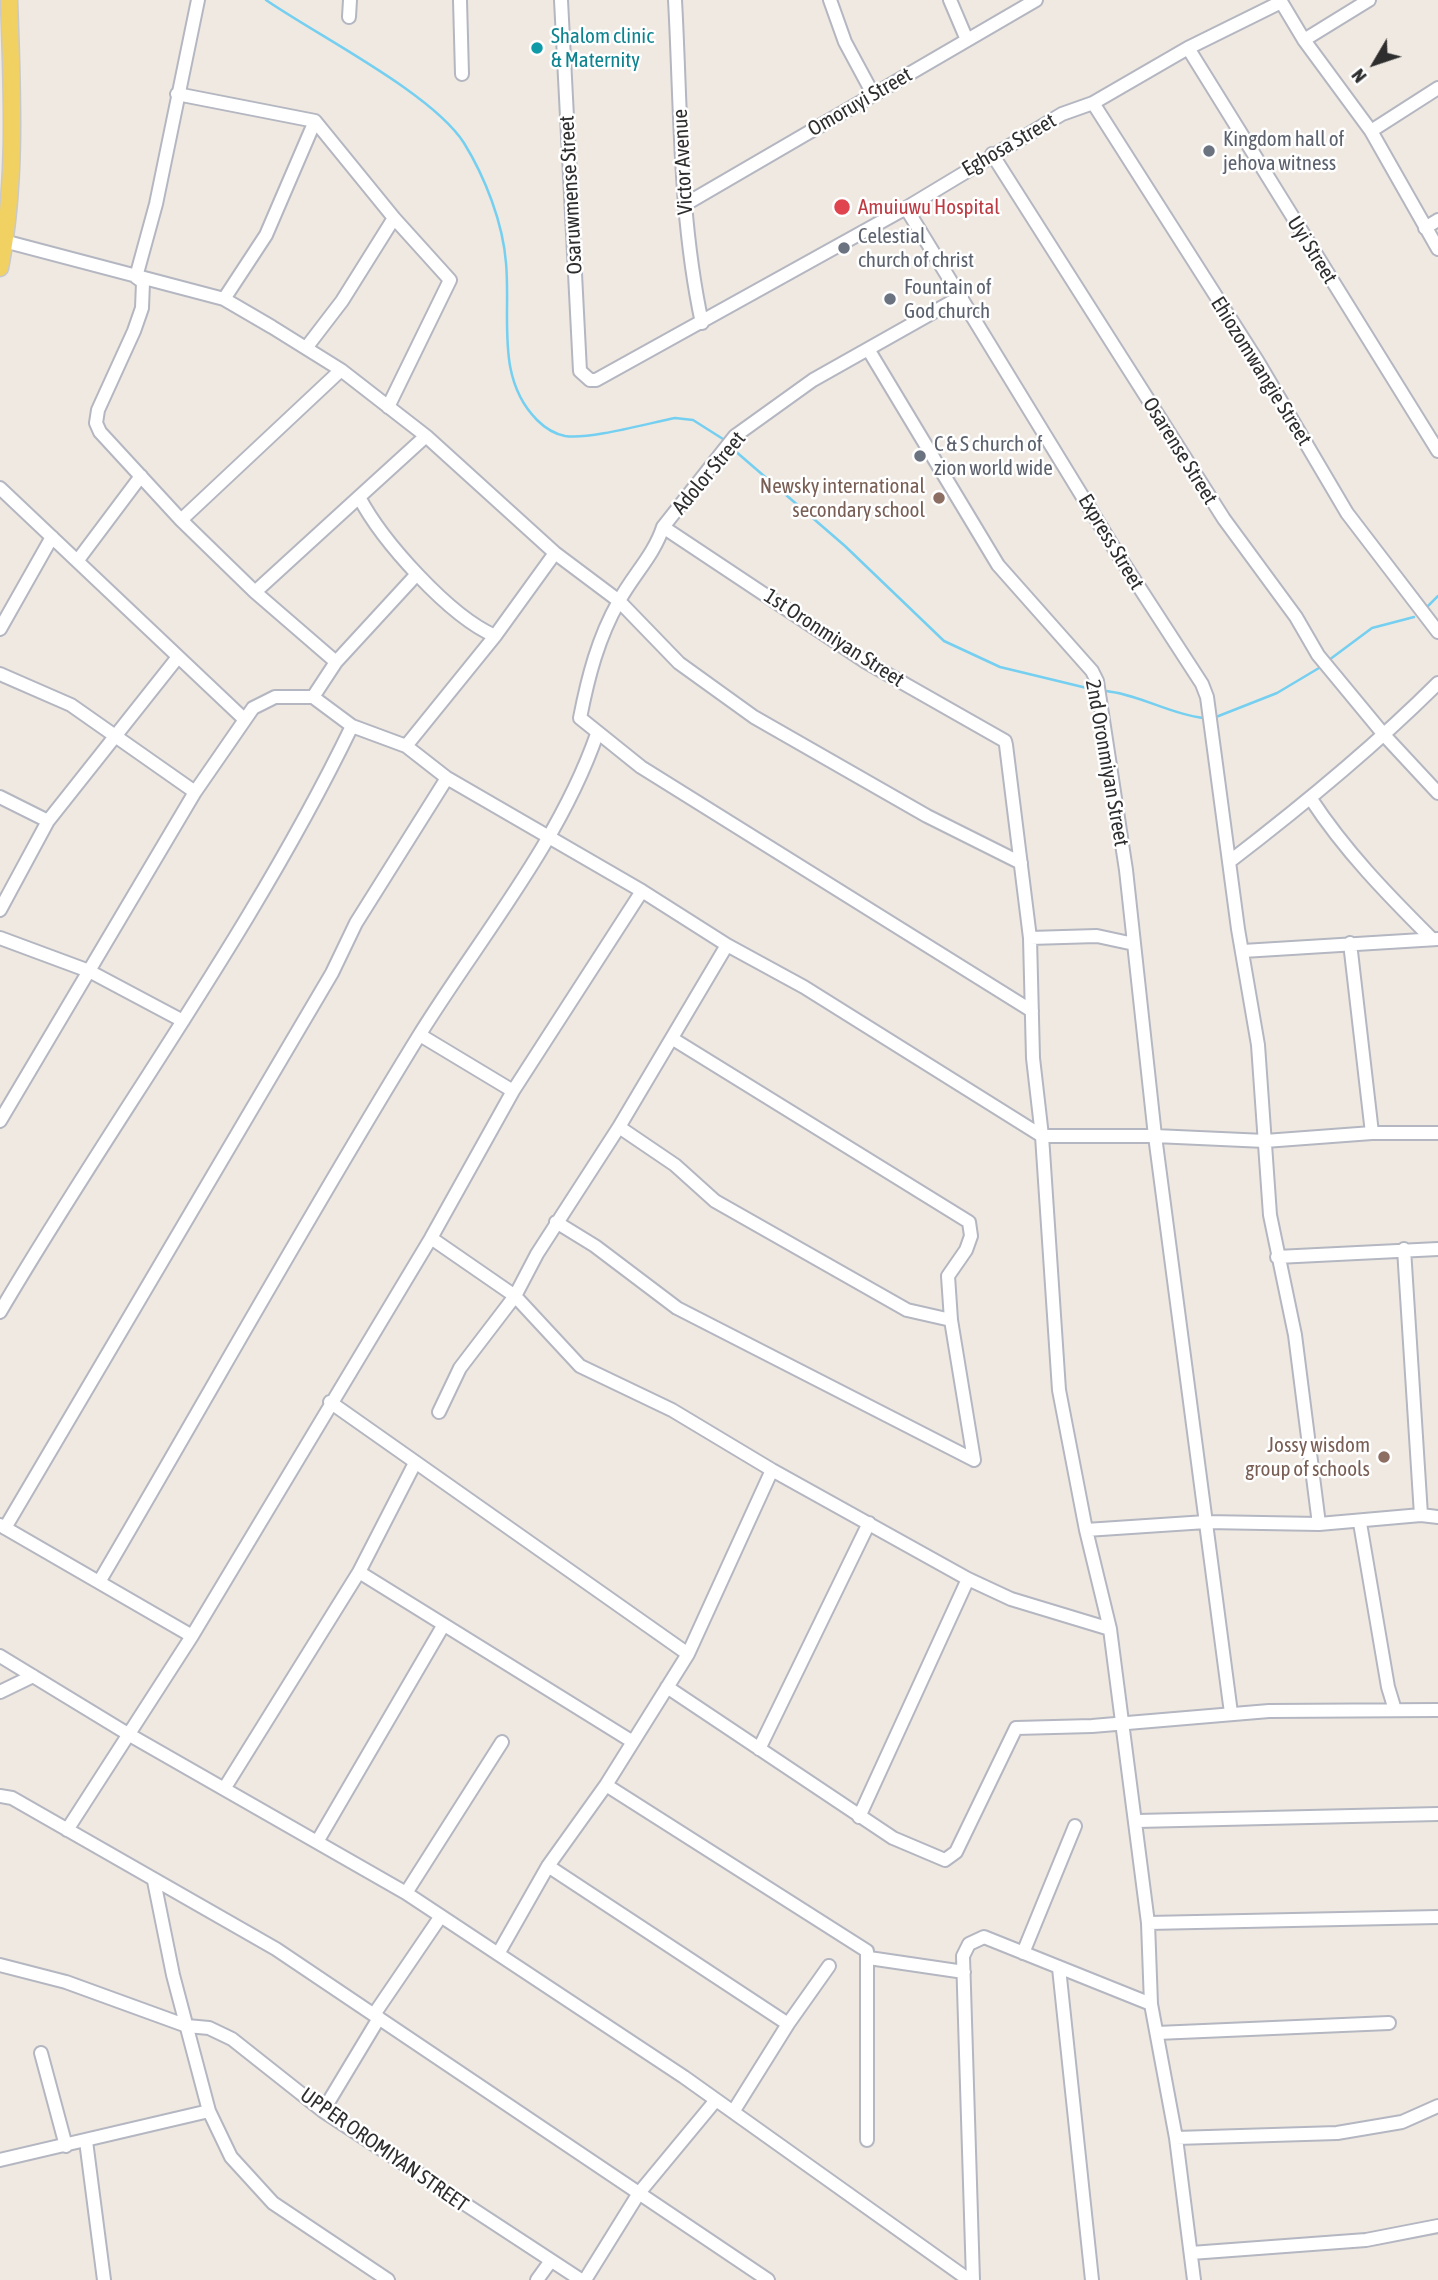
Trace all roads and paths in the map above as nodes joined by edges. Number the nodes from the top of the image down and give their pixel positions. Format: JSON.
{"nodes":[{"id":1,"x":9,"y":0,"type":"edge"},
{"id":2,"x":198,"y":0,"type":"edge"},
{"id":3,"x":350,"y":0,"type":"edge"},
{"id":4,"x":460,"y":0,"type":"edge"},
{"id":5,"x":561,"y":0,"type":"edge"},
{"id":6,"x":675,"y":0,"type":"edge"},
{"id":7,"x":830,"y":0,"type":"edge"},
{"id":8,"x":950,"y":0,"type":"edge"},
{"id":9,"x":1036,"y":0,"type":"edge"},
{"id":10,"x":1369,"y":0,"type":"edge"},
{"id":11,"x":1280,"y":1,"type":"edge"},
{"id":12,"x":349,"y":17,"type":"dead end"},
{"id":13,"x":967,"y":40,"type":"junction"},
{"id":14,"x":1304,"y":40,"type":"junction"},
{"id":15,"x":1188,"y":48,"type":"junction"},
{"id":16,"x":462,"y":74,"type":"dead end"},
{"id":17,"x":1438,"y":88,"type":"edge"},
{"id":18,"x":177,"y":94,"type":"junction"},
{"id":19,"x":873,"y":94,"type":"junction"},
{"id":20,"x":1093,"y":103,"type":"junction"},
{"id":21,"x":315,"y":121,"type":"junction"},
{"id":22,"x":1371,"y":131,"type":"junction"},
{"id":23,"x":992,"y":154,"type":"junction"},
{"id":24,"x":684,"y":205,"type":"junction"},
{"id":25,"x":906,"y":208,"type":"junction"},
{"id":26,"x":394,"y":218,"type":"junction"},
{"id":27,"x":1438,"y":220,"type":"edge"},
{"id":28,"x":1426,"y":228,"type":"junction"},
{"id":29,"x":3,"y":241,"type":"edge"},
{"id":30,"x":1438,"y":249,"type":"edge"},
{"id":31,"x":0,"y":268,"type":"edge"},
{"id":32,"x":136,"y":277,"type":"junction"},
{"id":33,"x":962,"y":296,"type":"junction"},
{"id":34,"x":224,"y":299,"type":"junction"},
{"id":35,"x":702,"y":323,"type":"junction"},
{"id":36,"x":306,"y":348,"type":"junction"},
{"id":37,"x":868,"y":349,"type":"junction"},
{"id":38,"x":341,"y":370,"type":"junction"},
{"id":39,"x":596,"y":380,"type":"joint"},
{"id":40,"x":388,"y":407,"type":"junction"},
{"id":41,"x":426,"y":436,"type":"junction"},
{"id":42,"x":1438,"y":451,"type":"edge"},
{"id":43,"x":141,"y":476,"type":"junction"},
{"id":44,"x":0,"y":488,"type":"edge"},
{"id":45,"x":359,"y":497,"type":"junction"},
{"id":46,"x":181,"y":520,"type":"junction"},
{"id":47,"x":663,"y":527,"type":"junction"},
{"id":48,"x":52,"y":537,"type":"junction"},
{"id":49,"x":555,"y":553,"type":"junction"},
{"id":50,"x":78,"y":560,"type":"junction"},
{"id":51,"x":417,"y":574,"type":"junction"},
{"id":52,"x":255,"y":592,"type":"junction"},
{"id":53,"x":618,"y":601,"type":"junction"},
{"id":54,"x":0,"y":629,"type":"edge"},
{"id":55,"x":1438,"y":632,"type":"edge"},
{"id":56,"x":495,"y":636,"type":"junction"},
{"id":57,"x":178,"y":657,"type":"junction"},
{"id":58,"x":336,"y":662,"type":"junction"},
{"id":59,"x":0,"y":674,"type":"edge"},
{"id":60,"x":1438,"y":683,"type":"edge"},
{"id":61,"x":313,"y":697,"type":"junction"},
{"id":62,"x":243,"y":718,"type":"junction"},
{"id":63,"x":352,"y":726,"type":"junction"},
{"id":64,"x":597,"y":734,"type":"junction"},
{"id":65,"x":115,"y":736,"type":"junction"},
{"id":66,"x":1385,"y":736,"type":"junction"},
{"id":67,"x":406,"y":746,"type":"junction"},
{"id":68,"x":447,"y":778,"type":"junction"},
{"id":69,"x":195,"y":792,"type":"junction"},
{"id":70,"x":1438,"y":793,"type":"edge"},
{"id":71,"x":0,"y":797,"type":"edge"},
{"id":72,"x":1311,"y":799,"type":"junction"},
{"id":73,"x":48,"y":821,"type":"junction"},
{"id":74,"x":549,"y":836,"type":"junction"},
{"id":75,"x":1228,"y":862,"type":"junction"},
{"id":76,"x":1021,"y":863,"type":"junction"},
{"id":77,"x":642,"y":891,"type":"junction"},
{"id":78,"x":0,"y":910,"type":"edge"},
{"id":79,"x":0,"y":938,"type":"edge"},
{"id":80,"x":1030,"y":939,"type":"junction"},
{"id":81,"x":1434,"y":939,"type":"edge"},
{"id":82,"x":1350,"y":943,"type":"junction"},
{"id":83,"x":1134,"y":944,"type":"junction"},
{"id":84,"x":727,"y":945,"type":"junction"},
{"id":85,"x":1244,"y":951,"type":"junction"},
{"id":86,"x":89,"y":971,"type":"junction"},
{"id":87,"x":1032,"y":1011,"type":"junction"},
{"id":88,"x":183,"y":1021,"type":"junction"},
{"id":89,"x":420,"y":1035,"type":"junction"},
{"id":90,"x":673,"y":1040,"type":"junction"},
{"id":91,"x":513,"y":1091,"type":"junction"},
{"id":92,"x":0,"y":1121,"type":"edge"},
{"id":93,"x":619,"y":1127,"type":"junction"},
{"id":94,"x":1372,"y":1133,"type":"junction"},
{"id":95,"x":1438,"y":1133,"type":"edge"},
{"id":96,"x":1042,"y":1136,"type":"junction"},
{"id":97,"x":1156,"y":1136,"type":"junction"},
{"id":98,"x":1265,"y":1141,"type":"junction"},
{"id":99,"x":556,"y":1222,"type":"junction"},
{"id":100,"x":430,"y":1238,"type":"junction"},
{"id":101,"x":1438,"y":1248,"type":"edge"},
{"id":102,"x":1404,"y":1250,"type":"junction"},
{"id":103,"x":1277,"y":1257,"type":"junction"},
{"id":104,"x":515,"y":1296,"type":"junction"},
{"id":105,"x":0,"y":1312,"type":"edge"},
{"id":106,"x":951,"y":1321,"type":"junction"},
{"id":107,"x":330,"y":1402,"type":"junction"},
{"id":108,"x":439,"y":1412,"type":"dead end"},
{"id":109,"x":415,"y":1463,"type":"junction"},
{"id":110,"x":772,"y":1470,"type":"junction"},
{"id":111,"x":1421,"y":1515,"type":"junction"},
{"id":112,"x":1438,"y":1517,"type":"edge"},
{"id":113,"x":1206,"y":1522,"type":"junction"},
{"id":114,"x":870,"y":1523,"type":"junction"},
{"id":115,"x":1360,"y":1523,"type":"junction"},
{"id":116,"x":1319,"y":1524,"type":"junction"},
{"id":117,"x":2,"y":1526,"type":"edge"},
{"id":118,"x":1086,"y":1530,"type":"junction"},
{"id":119,"x":359,"y":1572,"type":"junction"},
{"id":120,"x":968,"y":1578,"type":"junction"},
{"id":121,"x":99,"y":1582,"type":"junction"},
{"id":122,"x":443,"y":1626,"type":"junction"},
{"id":123,"x":1110,"y":1629,"type":"junction"},
{"id":124,"x":192,"y":1636,"type":"junction"},
{"id":125,"x":688,"y":1654,"type":"junction"},
{"id":126,"x":0,"y":1656,"type":"edge"},
{"id":127,"x":33,"y":1676,"type":"junction"},
{"id":128,"x":667,"y":1687,"type":"junction"},
{"id":129,"x":0,"y":1692,"type":"edge"},
{"id":130,"x":1395,"y":1710,"type":"junction"},
{"id":131,"x":1438,"y":1710,"type":"edge"},
{"id":132,"x":1231,"y":1713,"type":"junction"},
{"id":133,"x":1123,"y":1721,"type":"junction"},
{"id":134,"x":128,"y":1734,"type":"junction"},
{"id":135,"x":502,"y":1742,"type":"dead end"},
{"id":136,"x":633,"y":1742,"type":"junction"},
{"id":137,"x":759,"y":1749,"type":"junction"},
{"id":138,"x":606,"y":1785,"type":"junction"},
{"id":139,"x":224,"y":1789,"type":"junction"},
{"id":140,"x":0,"y":1796,"type":"edge"},
{"id":141,"x":1438,"y":1814,"type":"edge"},
{"id":142,"x":859,"y":1817,"type":"junction"},
{"id":143,"x":1137,"y":1821,"type":"junction"},
{"id":144,"x":1075,"y":1826,"type":"dead end"},
{"id":145,"x":67,"y":1830,"type":"junction"},
{"id":146,"x":317,"y":1842,"type":"junction"},
{"id":147,"x":548,"y":1866,"type":"junction"},
{"id":148,"x":154,"y":1881,"type":"junction"},
{"id":149,"x":406,"y":1893,"type":"junction"},
{"id":150,"x":441,"y":1916,"type":"junction"},
{"id":151,"x":1438,"y":1917,"type":"edge"},
{"id":152,"x":1148,"y":1923,"type":"junction"},
{"id":153,"x":1023,"y":1953,"type":"junction"},
{"id":154,"x":498,"y":1954,"type":"junction"},
{"id":155,"x":869,"y":1958,"type":"junction"},
{"id":156,"x":0,"y":1965,"type":"edge"},
{"id":157,"x":830,"y":1966,"type":"dead end"},
{"id":158,"x":1059,"y":1968,"type":"junction"},
{"id":159,"x":964,"y":1972,"type":"junction"},
{"id":160,"x":1152,"y":2004,"type":"junction"},
{"id":161,"x":377,"y":2016,"type":"junction"},
{"id":162,"x":1389,"y":2023,"type":"dead end"},
{"id":163,"x":788,"y":2024,"type":"junction"},
{"id":164,"x":187,"y":2026,"type":"junction"},
{"id":165,"x":1157,"y":2034,"type":"junction"},
{"id":166,"x":41,"y":2053,"type":"dead end"},
{"id":167,"x":716,"y":2100,"type":"junction"},
{"id":168,"x":1438,"y":2106,"type":"edge"},
{"id":169,"x":209,"y":2111,"type":"junction"},
{"id":170,"x":323,"y":2111,"type":"junction"},
{"id":171,"x":733,"y":2112,"type":"junction"},
{"id":172,"x":1176,"y":2138,"type":"junction"},
{"id":173,"x":867,"y":2140,"type":"dead end"},
{"id":174,"x":86,"y":2141,"type":"junction"},
{"id":175,"x":66,"y":2146,"type":"junction"},
{"id":176,"x":0,"y":2160,"type":"edge"},
{"id":177,"x":639,"y":2193,"type":"junction"},
{"id":178,"x":1438,"y":2226,"type":"edge"},
{"id":179,"x":1191,"y":2253,"type":"junction"},
{"id":180,"x":550,"y":2262,"type":"junction"},
{"id":181,"x":104,"y":2280,"type":"edge"},
{"id":182,"x":388,"y":2280,"type":"edge"},
{"id":183,"x":537,"y":2280,"type":"edge"},
{"id":184,"x":583,"y":2280,"type":"edge"},
{"id":185,"x":768,"y":2280,"type":"edge"},
{"id":186,"x":971,"y":2280,"type":"edge"},
{"id":187,"x":1092,"y":2280,"type":"edge"},
{"id":188,"x":1194,"y":2280,"type":"edge"}],
"edges":[{"from":1,"to":29,"type":"main road"},
{"from":2,"to":18,"type":"street"},
{"from":3,"to":12,"type":"street"},
{"from":4,"to":16,"type":"street"},
{"from":5,"to":39,"type":"street","name":"Osaruwmense Street"},
{"from":6,"to":24,"type":"street","name":"Victor Avenue"},
{"from":7,"to":19,"type":"street"},
{"from":8,"to":13,"type":"street"},
{"from":9,"to":13,"type":"street","name":"Omoruyi Street"},
{"from":10,"to":14,"type":"street"},
{"from":11,"to":14,"type":"street"},
{"from":11,"to":15,"type":"street","name":"Eghosa Street"},
{"from":13,"to":19,"type":"street","name":"Omoruyi Street"},
{"from":14,"to":22,"type":"street"},
{"from":15,"to":20,"type":"street","name":"Eghosa Street"},
{"from":15,"to":42,"type":"street","name":"Uyi Street"},
{"from":17,"to":22,"type":"street"},
{"from":18,"to":21,"type":"street"},
{"from":18,"to":32,"type":"street"},
{"from":19,"to":24,"type":"street","name":"Omoruyi Street"},
{"from":20,"to":23,"type":"street","name":"Eghosa Street"},
{"from":20,"to":55,"type":"street","name":"Ehiozomwangie Street"},
{"from":21,"to":26,"type":"street"},
{"from":21,"to":34,"type":"street"},
{"from":22,"to":28,"type":"street"},
{"from":23,"to":25,"type":"street","name":"Eghosa Street"},
{"from":23,"to":66,"type":"street","name":"Osarense Street"},
{"from":24,"to":35,"type":"street","name":"Victor Avenue"},
{"from":25,"to":33,"type":"street","name":"Express Street"},
{"from":25,"to":35,"type":"street","name":"Eghosa Street"},
{"from":26,"to":36,"type":"street"},
{"from":26,"to":40,"type":"street"},
{"from":27,"to":28,"type":"street"},
{"from":28,"to":30,"type":"street"},
{"from":29,"to":31,"type":"main road"},
{"from":29,"to":32,"type":"street"},
{"from":32,"to":34,"type":"street"},
{"from":32,"to":43,"type":"street"},
{"from":33,"to":37,"type":"street","name":"Adolor Street"},
{"from":33,"to":75,"type":"street","name":"Express Street"},
{"from":34,"to":36,"type":"street"},
{"from":35,"to":39,"type":"street","name":"Eghosa Street"},
{"from":36,"to":38,"type":"street"},
{"from":37,"to":47,"type":"street","name":"Adolor Street"},
{"from":37,"to":83,"type":"street","name":"2nd Oronmiyan Street"},
{"from":38,"to":40,"type":"street"},
{"from":38,"to":46,"type":"street"},
{"from":40,"to":41,"type":"street"},
{"from":41,"to":45,"type":"street"},
{"from":41,"to":49,"type":"street"},
{"from":43,"to":46,"type":"street"},
{"from":43,"to":50,"type":"street"},
{"from":44,"to":48,"type":"street"},
{"from":45,"to":51,"type":"street"},
{"from":45,"to":52,"type":"street"},
{"from":46,"to":52,"type":"street"},
{"from":47,"to":53,"type":"street","name":"Adolor Street"},
{"from":47,"to":76,"type":"street","name":"1st Oronmiyan Street"},
{"from":48,"to":50,"type":"street"},
{"from":48,"to":54,"type":"street"},
{"from":49,"to":53,"type":"street"},
{"from":49,"to":56,"type":"street"},
{"from":50,"to":57,"type":"street"},
{"from":51,"to":56,"type":"street"},
{"from":51,"to":58,"type":"street"},
{"from":52,"to":58,"type":"street"},
{"from":53,"to":64,"type":"street","name":"Adolor Street"},
{"from":53,"to":76,"type":"street"},
{"from":56,"to":67,"type":"street"},
{"from":57,"to":62,"type":"street"},
{"from":57,"to":65,"type":"street"},
{"from":58,"to":61,"type":"street"},
{"from":59,"to":65,"type":"street"},
{"from":60,"to":66,"type":"street"},
{"from":61,"to":62,"type":"street"},
{"from":61,"to":63,"type":"street"},
{"from":62,"to":69,"type":"street"},
{"from":63,"to":67,"type":"street"},
{"from":63,"to":88,"type":"street"},
{"from":64,"to":74,"type":"street"},
{"from":64,"to":87,"type":"street"},
{"from":65,"to":69,"type":"street"},
{"from":65,"to":73,"type":"street"},
{"from":66,"to":70,"type":"street","name":"Osarense Street"},
{"from":66,"to":72,"type":"street"},
{"from":67,"to":68,"type":"street"},
{"from":68,"to":74,"type":"street"},
{"from":68,"to":117,"type":"street"},
{"from":69,"to":86,"type":"street"},
{"from":71,"to":73,"type":"street"},
{"from":72,"to":75,"type":"street"},
{"from":72,"to":81,"type":"street"},
{"from":73,"to":78,"type":"street"},
{"from":74,"to":77,"type":"street"},
{"from":74,"to":89,"type":"street"},
{"from":75,"to":85,"type":"street","name":"Express Street"},
{"from":76,"to":80,"type":"street"},
{"from":77,"to":84,"type":"street"},
{"from":77,"to":91,"type":"street"},
{"from":79,"to":86,"type":"street"},
{"from":80,"to":83,"type":"street"},
{"from":80,"to":87,"type":"street"},
{"from":81,"to":82,"type":"street"},
{"from":82,"to":85,"type":"street"},
{"from":82,"to":94,"type":"street"},
{"from":83,"to":97,"type":"street","name":"2nd Oronmiyan Street"},
{"from":84,"to":90,"type":"street"},
{"from":84,"to":96,"type":"street"},
{"from":85,"to":98,"type":"street","name":"Express Street"},
{"from":86,"to":88,"type":"street"},
{"from":86,"to":92,"type":"street"},
{"from":87,"to":96,"type":"street"},
{"from":88,"to":105,"type":"street"},
{"from":89,"to":91,"type":"street"},
{"from":89,"to":121,"type":"street"},
{"from":90,"to":93,"type":"street"},
{"from":90,"to":106,"type":"street"},
{"from":91,"to":100,"type":"street"},
{"from":93,"to":99,"type":"street"},
{"from":93,"to":106,"type":"street"},
{"from":94,"to":95,"type":"street"},
{"from":94,"to":98,"type":"street"},
{"from":96,"to":97,"type":"street"},
{"from":96,"to":118,"type":"street"},
{"from":97,"to":98,"type":"street"},
{"from":97,"to":113,"type":"street","name":"2nd Oronmiyan Street"},
{"from":98,"to":103,"type":"street","name":"Express Street"},
{"from":99,"to":104,"type":"street"},
{"from":99,"to":106,"type":"street"},
{"from":100,"to":104,"type":"street"},
{"from":100,"to":107,"type":"street"},
{"from":101,"to":102,"type":"street"},
{"from":102,"to":103,"type":"street"},
{"from":102,"to":111,"type":"street"},
{"from":103,"to":116,"type":"street","name":"Express Street"},
{"from":104,"to":108,"type":"street"},
{"from":104,"to":110,"type":"street"},
{"from":107,"to":109,"type":"street"},
{"from":107,"to":124,"type":"street"},
{"from":109,"to":119,"type":"street"},
{"from":109,"to":125,"type":"street"},
{"from":110,"to":114,"type":"street"},
{"from":110,"to":125,"type":"street"},
{"from":111,"to":112,"type":"street"},
{"from":111,"to":115,"type":"street"},
{"from":113,"to":116,"type":"street"},
{"from":113,"to":118,"type":"street"},
{"from":113,"to":132,"type":"street","name":"2nd Oronmiyan Street"},
{"from":114,"to":120,"type":"street"},
{"from":114,"to":137,"type":"street"},
{"from":115,"to":116,"type":"street"},
{"from":115,"to":130,"type":"street"},
{"from":117,"to":121,"type":"street"},
{"from":118,"to":123,"type":"street"},
{"from":119,"to":122,"type":"street"},
{"from":119,"to":139,"type":"street"},
{"from":120,"to":123,"type":"street"},
{"from":120,"to":142,"type":"street"},
{"from":121,"to":124,"type":"street"},
{"from":122,"to":136,"type":"street"},
{"from":122,"to":146,"type":"street"},
{"from":123,"to":133,"type":"street"},
{"from":124,"to":134,"type":"street"},
{"from":125,"to":128,"type":"street"},
{"from":126,"to":127,"type":"street"},
{"from":127,"to":129,"type":"street"},
{"from":127,"to":134,"type":"street"},
{"from":128,"to":136,"type":"street"},
{"from":128,"to":137,"type":"street"},
{"from":130,"to":131,"type":"street"},
{"from":130,"to":132,"type":"street"},
{"from":132,"to":133,"type":"street"},
{"from":133,"to":142,"type":"street"},
{"from":133,"to":143,"type":"street"},
{"from":134,"to":139,"type":"street"},
{"from":134,"to":145,"type":"street"},
{"from":135,"to":149,"type":"street"},
{"from":136,"to":138,"type":"street"},
{"from":137,"to":142,"type":"street"},
{"from":138,"to":147,"type":"street"},
{"from":138,"to":155,"type":"street"},
{"from":139,"to":146,"type":"street"},
{"from":140,"to":145,"type":"street"},
{"from":141,"to":143,"type":"street"},
{"from":143,"to":152,"type":"street"},
{"from":144,"to":153,"type":"street"},
{"from":145,"to":148,"type":"street"},
{"from":146,"to":149,"type":"street"},
{"from":147,"to":154,"type":"street"},
{"from":147,"to":163,"type":"street"},
{"from":148,"to":161,"type":"street"},
{"from":148,"to":164,"type":"street"},
{"from":149,"to":150,"type":"street"},
{"from":150,"to":154,"type":"street"},
{"from":150,"to":161,"type":"street"},
{"from":151,"to":152,"type":"street"},
{"from":152,"to":160,"type":"street"},
{"from":153,"to":158,"type":"street"},
{"from":153,"to":159,"type":"street"},
{"from":154,"to":167,"type":"street"},
{"from":155,"to":159,"type":"street"},
{"from":155,"to":173,"type":"street"},
{"from":156,"to":164,"type":"street","name":"UPPER OROMIYAN STREET"},
{"from":157,"to":163,"type":"street"},
{"from":158,"to":160,"type":"street"},
{"from":158,"to":187,"type":"street"},
{"from":159,"to":186,"type":"street"},
{"from":160,"to":165,"type":"street"},
{"from":161,"to":170,"type":"street"},
{"from":161,"to":177,"type":"street"},
{"from":162,"to":165,"type":"street"},
{"from":163,"to":171,"type":"street"},
{"from":164,"to":169,"type":"street"},
{"from":164,"to":170,"type":"street","name":"UPPER OROMIYAN STREET"},
{"from":165,"to":172,"type":"street"},
{"from":166,"to":175,"type":"street"},
{"from":167,"to":171,"type":"street"},
{"from":167,"to":177,"type":"street"},
{"from":168,"to":172,"type":"street"},
{"from":169,"to":174,"type":"street"},
{"from":169,"to":182,"type":"street"},
{"from":170,"to":180,"type":"street","name":"UPPER OROMIYAN STREET"},
{"from":171,"to":186,"type":"street"},
{"from":172,"to":179,"type":"street"},
{"from":174,"to":175,"type":"street"},
{"from":174,"to":181,"type":"street"},
{"from":175,"to":176,"type":"street"},
{"from":177,"to":184,"type":"street"},
{"from":177,"to":185,"type":"street"},
{"from":178,"to":179,"type":"street"},
{"from":179,"to":188,"type":"street"},
{"from":180,"to":183,"type":"street"},
{"from":180,"to":184,"type":"street","name":"UPPER OROMIYAN STREET"}]}
